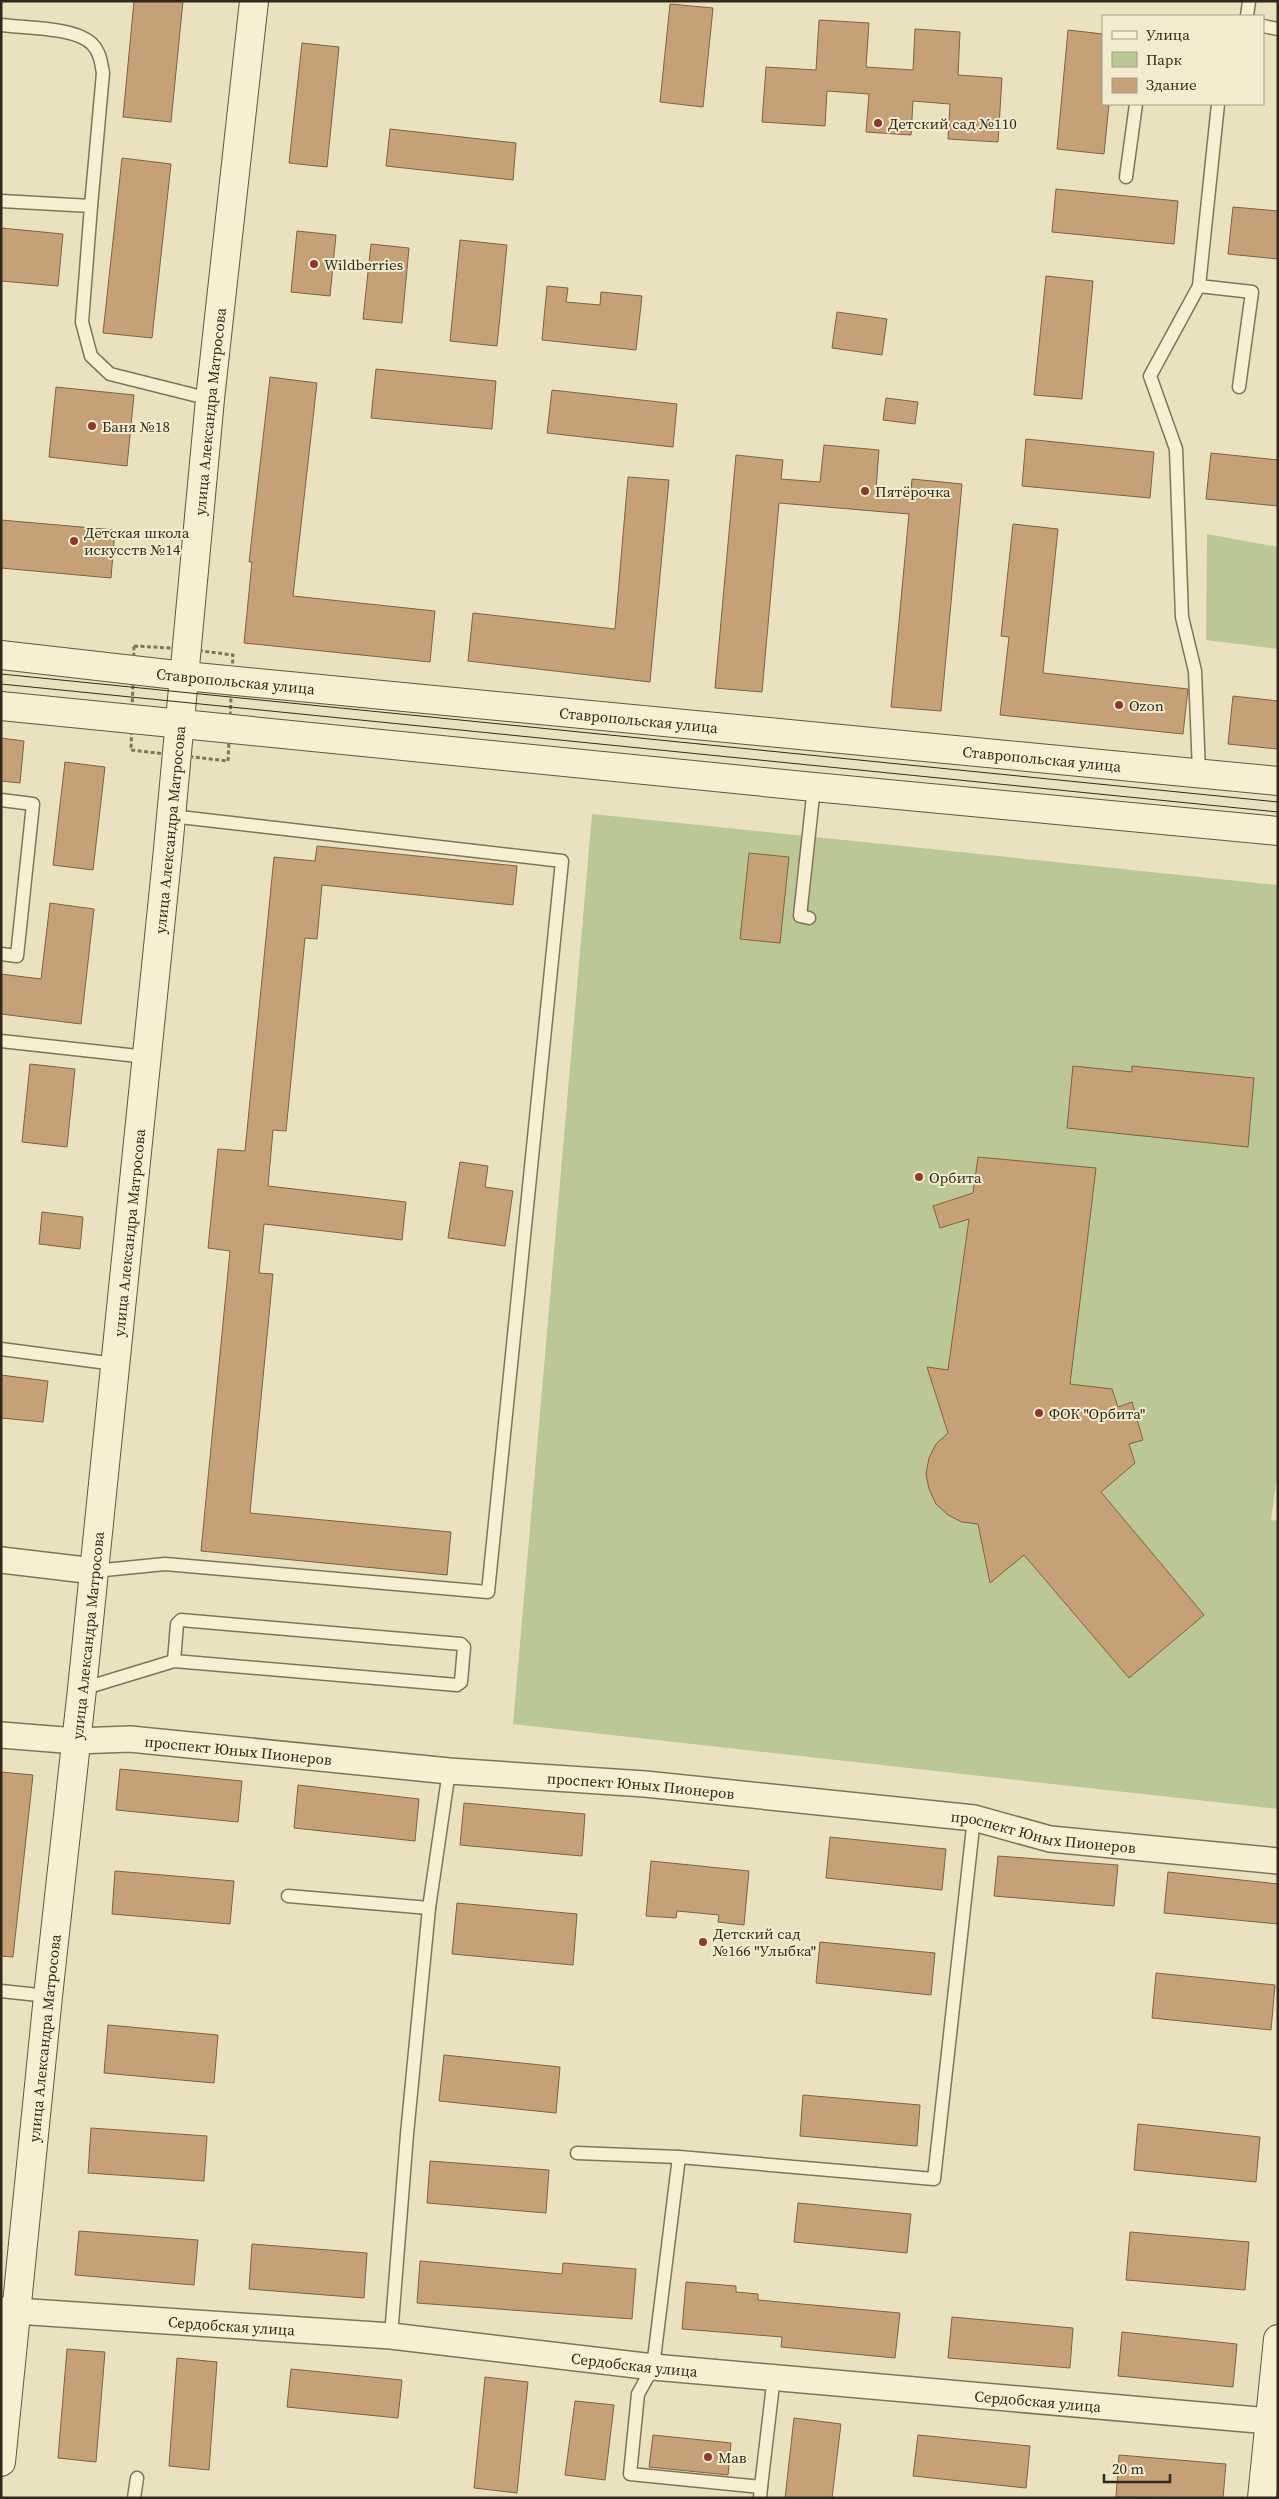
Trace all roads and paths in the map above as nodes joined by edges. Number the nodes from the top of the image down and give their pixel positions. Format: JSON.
{"nodes":[{"id":1,"x":254,"y":1,"type":"edge"},
{"id":2,"x":1249,"y":1,"type":"edge"},
{"id":3,"x":1247,"y":15,"type":"edge"},
{"id":4,"x":1,"y":25,"type":"edge"},
{"id":5,"x":1264,"y":26,"type":"edge"},
{"id":6,"x":1278,"y":29,"type":"edge"},
{"id":7,"x":1136,"y":105,"type":"edge"},
{"id":8,"x":1218,"y":105,"type":"edge"},
{"id":9,"x":1126,"y":177,"type":"dead end"},
{"id":10,"x":1,"y":201,"type":"edge"},
{"id":11,"x":91,"y":206,"type":"junction"},
{"id":12,"x":1199,"y":286,"type":"junction"},
{"id":13,"x":1239,"y":387,"type":"dead end"},
{"id":14,"x":210,"y":399,"type":"junction"},
{"id":15,"x":1,"y":655,"type":"edge"},
{"id":16,"x":185,"y":676,"type":"junction"},
{"id":17,"x":1,"y":706,"type":"edge"},
{"id":18,"x":179,"y":724,"type":"junction"},
{"id":19,"x":1199,"y":772,"type":"junction"},
{"id":20,"x":1278,"y":781,"type":"edge"},
{"id":21,"x":814,"y":788,"type":"junction"},
{"id":22,"x":1,"y":800,"type":"edge"},
{"id":23,"x":171,"y":816,"type":"junction"},
{"id":24,"x":1278,"y":831,"type":"edge"},
{"id":25,"x":808,"y":918,"type":"dead end"},
{"id":26,"x":1,"y":954,"type":"edge"},
{"id":27,"x":1,"y":1041,"type":"edge"},
{"id":28,"x":147,"y":1057,"type":"junction"},
{"id":29,"x":1,"y":1349,"type":"edge"},
{"id":30,"x":115,"y":1364,"type":"junction"},
{"id":31,"x":1,"y":1560,"type":"edge"},
{"id":32,"x":94,"y":1571,"type":"junction"},
{"id":33,"x":174,"y":1662,"type":"junction"},
{"id":34,"x":82,"y":1689,"type":"junction"},
{"id":35,"x":1,"y":1735,"type":"edge"},
{"id":36,"x":76,"y":1741,"type":"junction"},
{"id":37,"x":450,"y":1770,"type":"junction"},
{"id":38,"x":974,"y":1818,"type":"junction"},
{"id":39,"x":1278,"y":1861,"type":"edge"},
{"id":40,"x":288,"y":1896,"type":"dead end"},
{"id":41,"x":429,"y":1908,"type":"junction"},
{"id":42,"x":1,"y":1991,"type":"edge"},
{"id":43,"x":48,"y":1996,"type":"junction"},
{"id":44,"x":577,"y":2153,"type":"dead end"},
{"id":45,"x":679,"y":2157,"type":"junction"},
{"id":46,"x":8,"y":2311,"type":"edge"},
{"id":47,"x":391,"y":2336,"type":"junction"},
{"id":48,"x":1278,"y":2339,"type":"edge"},
{"id":49,"x":653,"y":2367,"type":"junction"},
{"id":50,"x":774,"y":2376,"type":"junction"},
{"id":51,"x":1269,"y":2420,"type":"junction"},
{"id":52,"x":1,"y":2462,"type":"edge"},
{"id":53,"x":137,"y":2478,"type":"dead end"},
{"id":54,"x":761,"y":2492,"type":"edge"},
{"id":55,"x":134,"y":2498,"type":"edge"},
{"id":56,"x":1262,"y":2498,"type":"edge"}],
"edges":[{"from":1,"to":14,"type":"street","name":"улица Александра Матросова"},
{"from":2,"to":3,"type":"lane"},
{"from":4,"to":11,"type":"lane"},
{"from":5,"to":6,"type":"lane"},
{"from":7,"to":9,"type":"lane"},
{"from":8,"to":12,"type":"lane"},
{"from":10,"to":11,"type":"lane"},
{"from":11,"to":14,"type":"lane"},
{"from":12,"to":13,"type":"lane"},
{"from":12,"to":19,"type":"lane"},
{"from":14,"to":16,"type":"street","name":"улица Александра Матросова"},
{"from":15,"to":16,"type":"street","name":"Ставропольская улица"},
{"from":16,"to":18,"type":"street","name":"улица Александра Матросова"},
{"from":16,"to":19,"type":"street","name":"Ставропольская улица"},
{"from":17,"to":18,"type":"street"},
{"from":18,"to":21,"type":"street"},
{"from":18,"to":23,"type":"street","name":"улица Александра Матросова"},
{"from":19,"to":20,"type":"street","name":"Ставропольская улица"},
{"from":21,"to":24,"type":"street"},
{"from":21,"to":25,"type":"lane"},
{"from":22,"to":26,"type":"lane"},
{"from":23,"to":28,"type":"street","name":"улица Александра Матросова"},
{"from":23,"to":32,"type":"lane"},
{"from":27,"to":28,"type":"lane"},
{"from":28,"to":30,"type":"street","name":"улица Александра Матросова"},
{"from":29,"to":30,"type":"lane"},
{"from":30,"to":32,"type":"street","name":"улица Александра Матросова"},
{"from":31,"to":32,"type":"street"},
{"from":32,"to":34,"type":"street","name":"улица Александра Матросова"},
{"from":33,"to":33,"type":"lane"},
{"from":33,"to":34,"type":"lane"},
{"from":34,"to":36,"type":"street","name":"улица Александра Матросова"},
{"from":35,"to":36,"type":"street","name":"проспект Юных Пионеров"},
{"from":36,"to":37,"type":"street","name":"проспект Юных Пионеров"},
{"from":36,"to":43,"type":"street","name":"улица Александра Матросова"},
{"from":37,"to":38,"type":"street","name":"проспект Юных Пионеров"},
{"from":37,"to":41,"type":"lane"},
{"from":38,"to":39,"type":"street","name":"проспект Юных Пионеров"},
{"from":38,"to":45,"type":"lane"},
{"from":40,"to":41,"type":"lane"},
{"from":41,"to":47,"type":"lane"},
{"from":42,"to":43,"type":"lane"},
{"from":43,"to":46,"type":"street","name":"улица Александра Матросова"},
{"from":44,"to":45,"type":"lane"},
{"from":45,"to":49,"type":"lane"},
{"from":46,"to":47,"type":"street","name":"Сердобская улица"},
{"from":46,"to":52,"type":"street","name":"улица Александра Матросова"},
{"from":47,"to":49,"type":"street","name":"Сердобская улица"},
{"from":48,"to":51,"type":"street"},
{"from":49,"to":50,"type":"street","name":"Сердобская улица"},
{"from":49,"to":54,"type":"lane"},
{"from":50,"to":51,"type":"street","name":"Сердобская улица"},
{"from":50,"to":54,"type":"lane"},
{"from":51,"to":56,"type":"street"},
{"from":53,"to":55,"type":"lane"}]}
